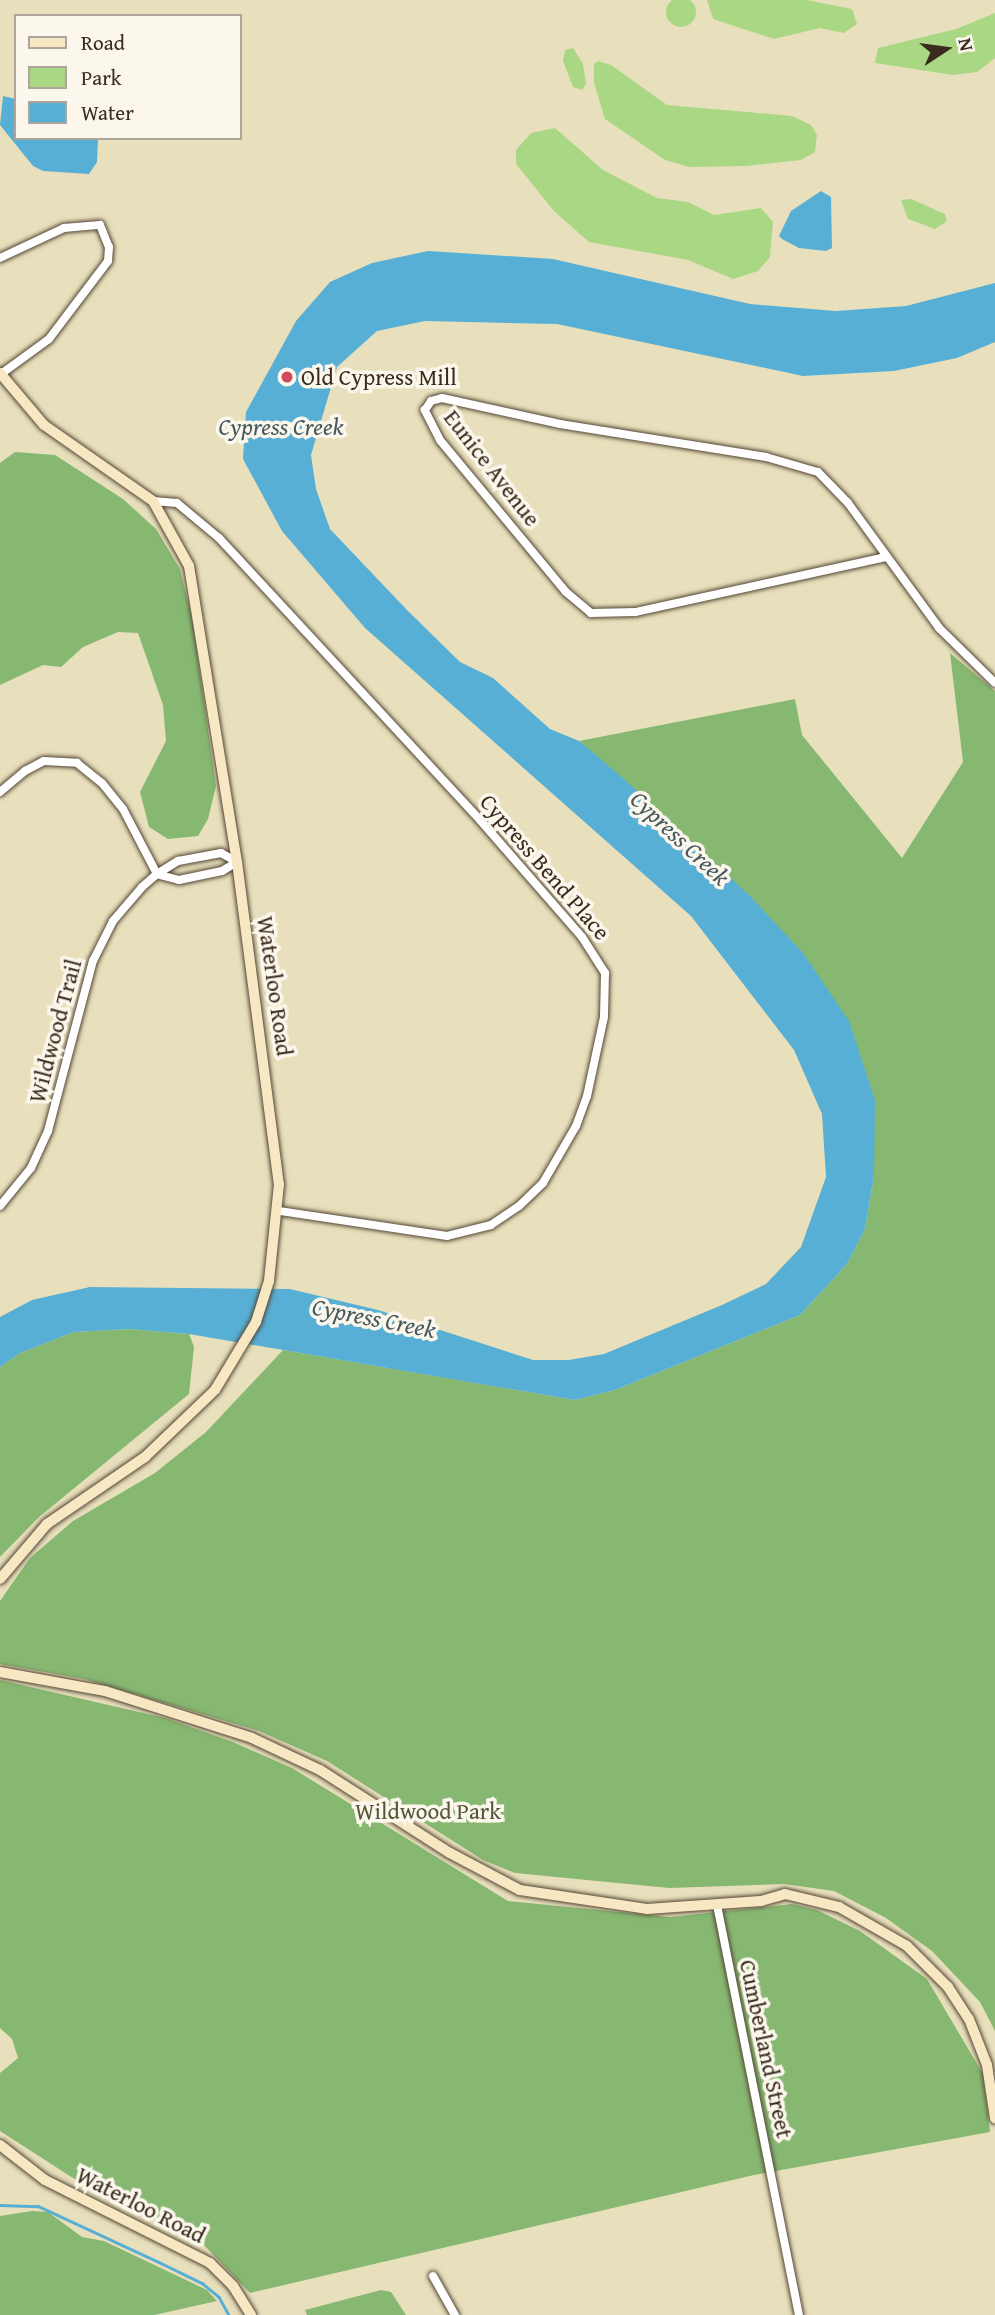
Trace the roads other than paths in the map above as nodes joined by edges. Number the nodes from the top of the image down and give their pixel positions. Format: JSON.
{"nodes":[{"id":1,"x":0,"y":258,"type":"edge"},
{"id":2,"x":1,"y":373,"type":"edge"},
{"id":3,"x":153,"y":500,"type":"junction"},
{"id":4,"x":886,"y":556,"type":"junction"},
{"id":5,"x":995,"y":683,"type":"edge"},
{"id":6,"x":0,"y":792,"type":"edge"},
{"id":7,"x":237,"y":862,"type":"junction"},
{"id":8,"x":157,"y":874,"type":"junction"},
{"id":9,"x":0,"y":1206,"type":"edge"},
{"id":10,"x":279,"y":1211,"type":"junction"},
{"id":11,"x":0,"y":1579,"type":"edge"},
{"id":12,"x":0,"y":1672,"type":"edge"},
{"id":13,"x":717,"y":1905,"type":"junction"},
{"id":14,"x":995,"y":2118,"type":"edge"},
{"id":15,"x":0,"y":2145,"type":"edge"},
{"id":16,"x":433,"y":2276,"type":"dead end"},
{"id":17,"x":251,"y":2315,"type":"edge"},
{"id":18,"x":455,"y":2315,"type":"edge"},
{"id":19,"x":799,"y":2315,"type":"edge"}],
"edges":[{"from":1,"to":2,"type":"street"},
{"from":2,"to":3,"type":"street","name":"Waterloo Road"},
{"from":3,"to":7,"type":"street","name":"Waterloo Road"},
{"from":3,"to":10,"type":"street","name":"Cypress Bend Place"},
{"from":4,"to":4,"type":"street","name":"Eunice Avenue"},
{"from":4,"to":5,"type":"street"},
{"from":6,"to":8,"type":"street"},
{"from":7,"to":8,"type":"street"},
{"from":7,"to":8,"type":"street","name":"Wildwood Trail"},
{"from":7,"to":10,"type":"street","name":"Waterloo Road"},
{"from":8,"to":9,"type":"street","name":"Wildwood Trail"},
{"from":10,"to":11,"type":"street","name":"Waterloo Road"},
{"from":12,"to":13,"type":"street"},
{"from":13,"to":14,"type":"street"},
{"from":13,"to":19,"type":"street","name":"Cumberland Street"},
{"from":15,"to":17,"type":"street","name":"Waterloo Road"},
{"from":16,"to":18,"type":"street"}]}
